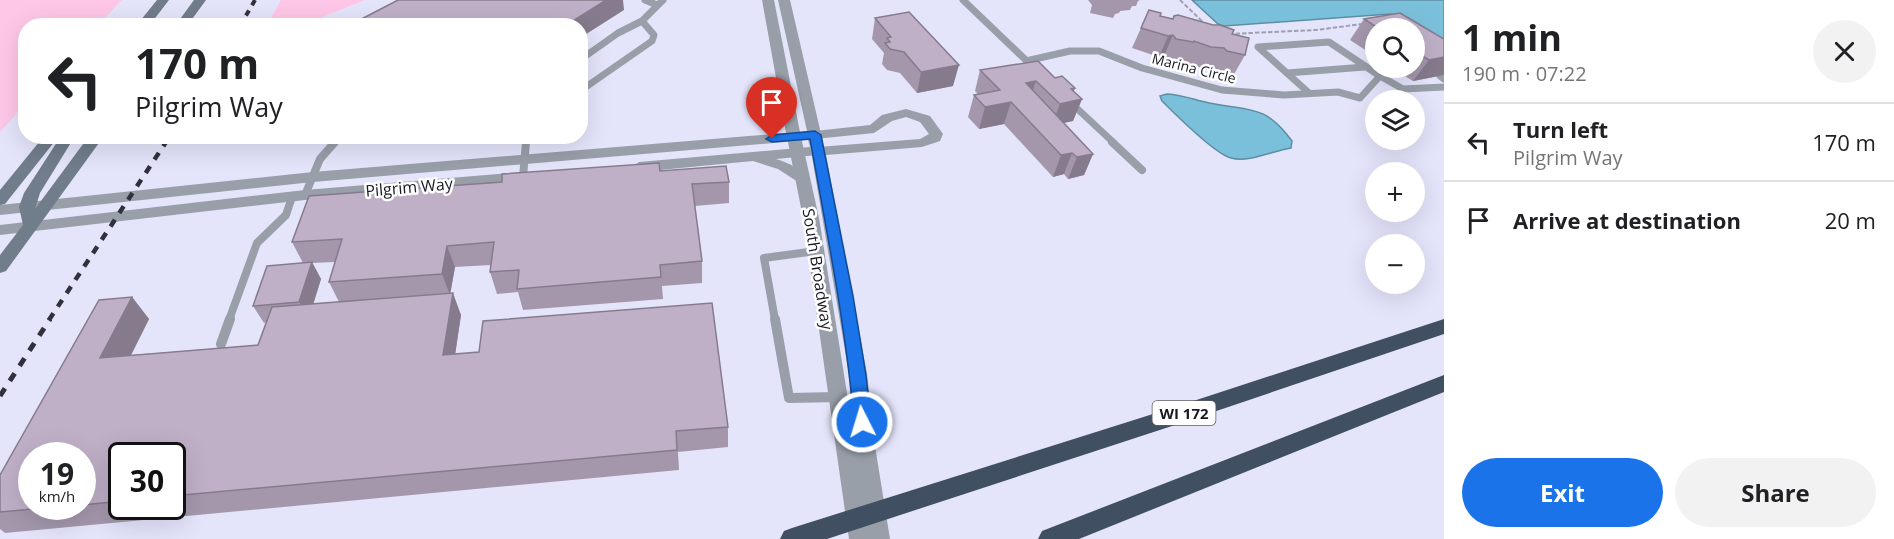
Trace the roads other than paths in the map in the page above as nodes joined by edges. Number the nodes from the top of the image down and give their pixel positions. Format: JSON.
{"nodes":[{"id":1,"x":163,"y":0,"type":"edge"},
{"id":2,"x":200,"y":0,"type":"edge"},
{"id":3,"x":645,"y":0,"type":"edge"},
{"id":4,"x":768,"y":0,"type":"edge"},
{"id":5,"x":784,"y":0,"type":"edge"},
{"id":6,"x":963,"y":0,"type":"edge"},
{"id":7,"x":660,"y":2,"type":"edge"},
{"id":8,"x":148,"y":18,"type":"edge"},
{"id":9,"x":187,"y":18,"type":"edge"},
{"id":10,"x":642,"y":21,"type":"junction"},
{"id":11,"x":588,"y":54,"type":"edge"},
{"id":12,"x":1026,"y":61,"type":"junction"},
{"id":13,"x":1365,"y":66,"type":"edge"},
{"id":14,"x":1365,"y":67,"type":"edge"},
{"id":15,"x":1035,"y":69,"type":"edge"},
{"id":16,"x":1287,"y":73,"type":"junction"},
{"id":17,"x":1378,"y":78,"type":"edge"},
{"id":18,"x":1384,"y":78,"type":"edge"},
{"id":19,"x":588,"y":85,"type":"edge"},
{"id":20,"x":1444,"y":87,"type":"edge"},
{"id":21,"x":1060,"y":93,"type":"edge"},
{"id":22,"x":1310,"y":93,"type":"junction"},
{"id":23,"x":817,"y":143,"type":"junction"},
{"id":24,"x":46,"y":144,"type":"edge"},
{"id":25,"x":63,"y":144,"type":"edge"},
{"id":26,"x":92,"y":144,"type":"edge"},
{"id":27,"x":333,"y":144,"type":"edge"},
{"id":28,"x":527,"y":144,"type":"edge"},
{"id":29,"x":796,"y":144,"type":"junction"},
{"id":30,"x":749,"y":157,"type":"junction"},
{"id":31,"x":526,"y":159,"type":"junction"},
{"id":32,"x":618,"y":169,"type":"edge"},
{"id":33,"x":1142,"y":170,"type":"dead end"},
{"id":34,"x":529,"y":176,"type":"joint"},
{"id":35,"x":313,"y":177,"type":"junction"},
{"id":36,"x":803,"y":179,"type":"junction"},
{"id":37,"x":298,"y":196,"type":"junction"},
{"id":38,"x":0,"y":200,"type":"edge"},
{"id":39,"x":46,"y":205,"type":"junction"},
{"id":40,"x":27,"y":207,"type":"junction"},
{"id":41,"x":0,"y":210,"type":"edge"},
{"id":42,"x":31,"y":226,"type":"junction"},
{"id":43,"x":0,"y":230,"type":"edge"},
{"id":44,"x":816,"y":251,"type":"junction"},
{"id":45,"x":0,"y":267,"type":"edge"},
{"id":46,"x":1444,"y":326,"type":"edge"},
{"id":47,"x":221,"y":344,"type":"dead end"},
{"id":48,"x":1444,"y":383,"type":"edge"},
{"id":49,"x":838,"y":397,"type":"junction"},
{"id":50,"x":803,"y":536,"type":"edge"},
{"id":51,"x":860,"y":539,"type":"edge"},
{"id":52,"x":879,"y":539,"type":"edge"},
{"id":53,"x":1050,"y":539,"type":"edge"}],
"edges":[{"from":1,"to":8,"type":"main road"},
{"from":2,"to":9,"type":"main road"},
{"from":3,"to":7,"type":"lane"},
{"from":4,"to":29,"type":"street","name":"South Broadway"},
{"from":5,"to":23,"type":"street","name":"South Broadway"},
{"from":6,"to":12,"type":"lane"},
{"from":7,"to":10,"type":"lane"},
{"from":10,"to":11,"type":"lane"},
{"from":10,"to":19,"type":"lane"},
{"from":12,"to":15,"type":"lane"},
{"from":12,"to":22,"type":"lane","name":"Marina Circle"},
{"from":13,"to":16,"type":"lane"},
{"from":14,"to":16,"type":"lane"},
{"from":16,"to":22,"type":"lane"},
{"from":17,"to":22,"type":"lane","name":"Marina Circle"},
{"from":18,"to":20,"type":"lane"},
{"from":21,"to":33,"type":"lane"},
{"from":23,"to":23,"type":"street"},
{"from":23,"to":29,"type":"street","name":"Pilgrim Way"},
{"from":23,"to":52,"type":"street","name":"South Broadway"},
{"from":24,"to":38,"type":"main road"},
{"from":25,"to":40,"type":"main road"},
{"from":26,"to":39,"type":"main road"},
{"from":27,"to":35,"type":"lane"},
{"from":28,"to":31,"type":"lane"},
{"from":29,"to":30,"type":"street","name":"Pilgrim Way"},
{"from":29,"to":31,"type":"street","name":"Pilgrim Way"},
{"from":29,"to":36,"type":"street","name":"South Broadway"},
{"from":30,"to":32,"type":"street","name":"Pilgrim Way"},
{"from":30,"to":36,"type":"street"},
{"from":31,"to":34,"type":"lane"},
{"from":31,"to":35,"type":"street","name":"Pilgrim Way"},
{"from":34,"to":37,"type":"street","name":"Pilgrim Way"},
{"from":35,"to":37,"type":"lane"},
{"from":35,"to":39,"type":"street","name":"Pilgrim Way"},
{"from":36,"to":44,"type":"street","name":"South Broadway"},
{"from":37,"to":42,"type":"street","name":"Pilgrim Way"},
{"from":37,"to":47,"type":"lane"},
{"from":39,"to":40,"type":"street","name":"Pilgrim Way"},
{"from":39,"to":42,"type":"main road"},
{"from":40,"to":41,"type":"street","name":"Pilgrim Way"},
{"from":40,"to":42,"type":"main road"},
{"from":42,"to":43,"type":"street","name":"Pilgrim Way"},
{"from":42,"to":45,"type":"main road"},
{"from":44,"to":49,"type":"street","name":"South Broadway"},
{"from":44,"to":49,"type":"lane"},
{"from":46,"to":50,"type":"highway","number":"WI 172"},
{"from":48,"to":53,"type":"highway"},
{"from":49,"to":51,"type":"street","name":"South Broadway"}]}
